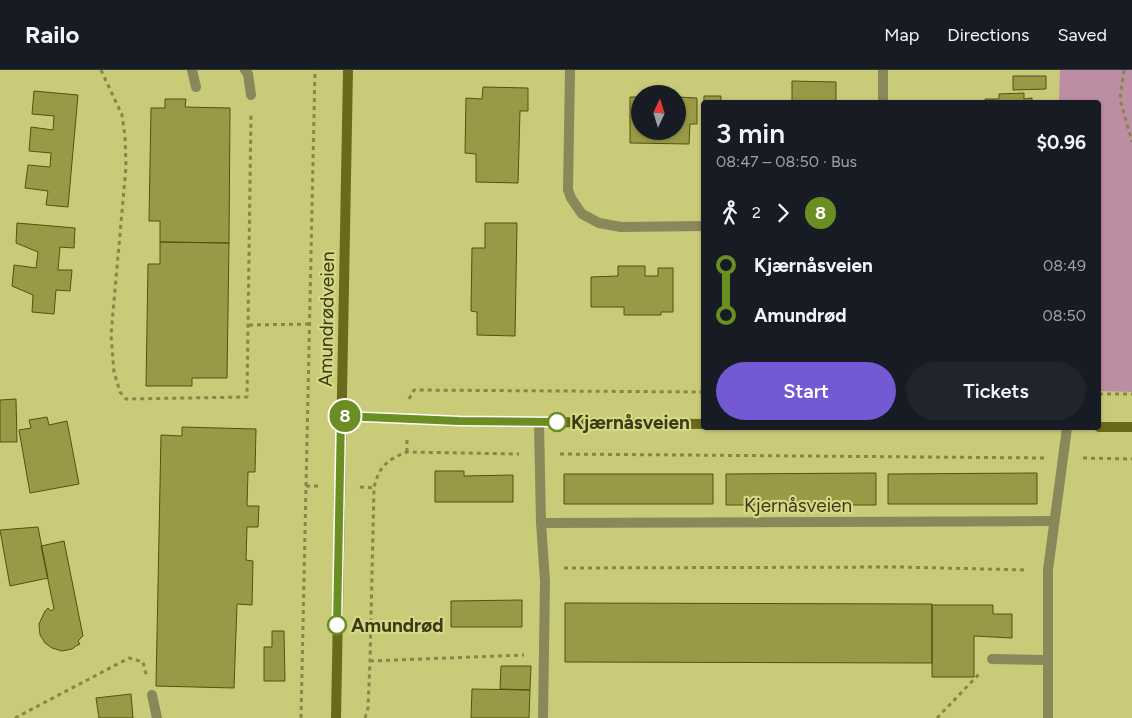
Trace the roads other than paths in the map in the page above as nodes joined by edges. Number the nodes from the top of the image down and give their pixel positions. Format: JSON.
{"nodes":[{"id":1,"x":192,"y":70,"type":"edge"},
{"id":2,"x":245,"y":70,"type":"edge"},
{"id":3,"x":348,"y":70,"type":"edge"},
{"id":4,"x":570,"y":70,"type":"edge"},
{"id":5,"x":883,"y":70,"type":"edge"},
{"id":6,"x":196,"y":88,"type":"dead end"},
{"id":7,"x":251,"y":95,"type":"road end"},
{"id":8,"x":883,"y":100,"type":"edge"},
{"id":9,"x":701,"y":226,"type":"edge"},
{"id":10,"x":341,"y":416,"type":"junction"},
{"id":11,"x":539,"y":422,"type":"junction"},
{"id":12,"x":701,"y":424,"type":"edge"},
{"id":13,"x":1101,"y":426,"type":"edge"},
{"id":14,"x":1132,"y":427,"type":"edge"},
{"id":15,"x":1067,"y":430,"type":"edge"},
{"id":16,"x":1054,"y":520,"type":"junction"},
{"id":17,"x":542,"y":523,"type":"junction"},
{"id":18,"x":992,"y":659,"type":"road end"},
{"id":19,"x":1048,"y":660,"type":"junction"},
{"id":20,"x":152,"y":695,"type":"road end"},
{"id":21,"x":157,"y":718,"type":"edge"},
{"id":22,"x":336,"y":718,"type":"edge"},
{"id":23,"x":543,"y":718,"type":"edge"},
{"id":24,"x":1048,"y":718,"type":"edge"}],
"edges":[{"from":1,"to":6,"type":"street"},
{"from":2,"to":7,"type":"street"},
{"from":3,"to":10,"type":"main road","name":"Amundrødveien"},
{"from":4,"to":9,"type":"street"},
{"from":5,"to":8,"type":"street"},
{"from":10,"to":11,"type":"main road"},
{"from":10,"to":22,"type":"main road","name":"Amundrødveien"},
{"from":11,"to":12,"type":"main road"},
{"from":11,"to":17,"type":"street"},
{"from":13,"to":14,"type":"main road"},
{"from":15,"to":16,"type":"street"},
{"from":16,"to":17,"type":"street","name":"Kjernåsveien"},
{"from":16,"to":19,"type":"street"},
{"from":17,"to":23,"type":"street"},
{"from":18,"to":19,"type":"street"},
{"from":19,"to":24,"type":"street"},
{"from":20,"to":21,"type":"street"}]}
